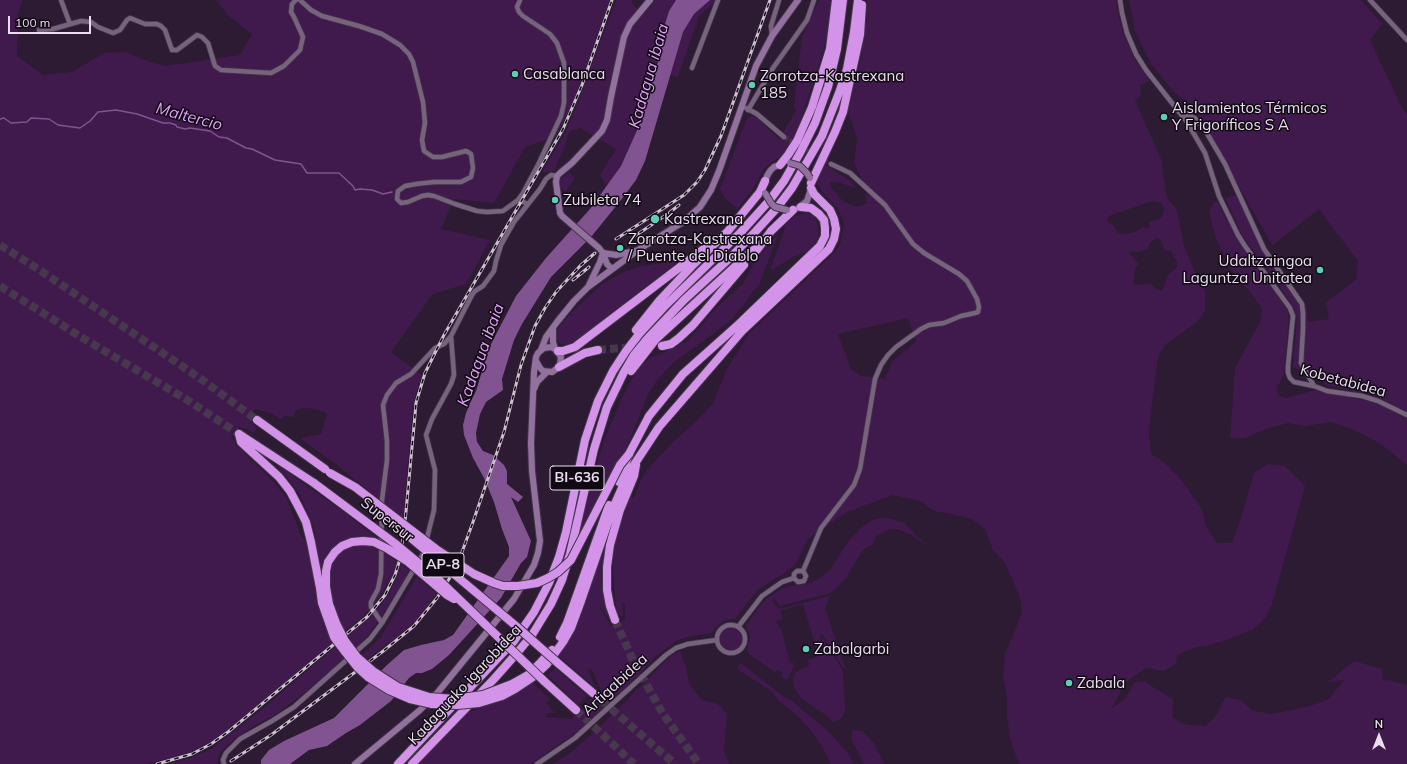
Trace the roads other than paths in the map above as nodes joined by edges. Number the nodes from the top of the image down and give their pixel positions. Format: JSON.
{"nodes":[{"id":1,"x":61,"y":0,"type":"edge"},
{"id":2,"x":296,"y":0,"type":"edge"},
{"id":3,"x":300,"y":0,"type":"edge"},
{"id":4,"x":520,"y":0,"type":"edge"},
{"id":5,"x":650,"y":0,"type":"edge"},
{"id":6,"x":718,"y":0,"type":"edge"},
{"id":7,"x":779,"y":0,"type":"edge"},
{"id":8,"x":798,"y":0,"type":"edge"},
{"id":9,"x":814,"y":0,"type":"edge"},
{"id":10,"x":836,"y":0,"type":"edge"},
{"id":11,"x":843,"y":0,"type":"edge"},
{"id":12,"x":858,"y":0,"type":"edge"},
{"id":13,"x":863,"y":0,"type":"edge"},
{"id":14,"x":1120,"y":0,"type":"edge"},
{"id":15,"x":1370,"y":0,"type":"edge"},
{"id":16,"x":70,"y":24,"type":"junction"},
{"id":17,"x":39,"y":30,"type":"dead end"},
{"id":18,"x":772,"y":36,"type":"junction"},
{"id":19,"x":1407,"y":40,"type":"edge"},
{"id":20,"x":692,"y":68,"type":"dead end"},
{"id":21,"x":742,"y":104,"type":"junction"},
{"id":22,"x":748,"y":110,"type":"junction"},
{"id":23,"x":1181,"y":113,"type":"junction"},
{"id":24,"x":784,"y":137,"type":"tunnel mouth"},
{"id":25,"x":831,"y":164,"type":"tunnel mouth"},
{"id":26,"x":780,"y":165,"type":"junction"},
{"id":27,"x":557,"y":176,"type":"junction"},
{"id":28,"x":765,"y":181,"type":"junction"},
{"id":29,"x":811,"y":183,"type":"junction"},
{"id":30,"x":518,"y":200,"type":"junction"},
{"id":31,"x":528,"y":204,"type":"junction"},
{"id":32,"x":793,"y":209,"type":"junction"},
{"id":33,"x":743,"y":212,"type":"junction"},
{"id":34,"x":760,"y":246,"type":"junction"},
{"id":35,"x":638,"y":250,"type":"junction"},
{"id":36,"x":603,"y":253,"type":"junction"},
{"id":37,"x":612,"y":269,"type":"junction"},
{"id":38,"x":588,"y":287,"type":"junction"},
{"id":39,"x":554,"y":327,"type":"junction"},
{"id":40,"x":451,"y":336,"type":"junction"},
{"id":41,"x":662,"y":346,"type":"dead end"},
{"id":42,"x":541,"y":350,"type":"junction"},
{"id":43,"x":556,"y":350,"type":"junction"},
{"id":44,"x":598,"y":350,"type":"tunnel mouth"},
{"id":45,"x":536,"y":361,"type":"junction"},
{"id":46,"x":559,"y":367,"type":"junction"},
{"id":47,"x":547,"y":372,"type":"junction"},
{"id":48,"x":1314,"y":386,"type":"junction"},
{"id":49,"x":615,"y":390,"type":"junction"},
{"id":50,"x":532,"y":395,"type":"junction"},
{"id":51,"x":598,"y":401,"type":"junction"},
{"id":52,"x":1407,"y":415,"type":"edge"},
{"id":53,"x":257,"y":420,"type":"tunnel mouth"},
{"id":54,"x":629,"y":454,"type":"junction"},
{"id":55,"x":637,"y":461,"type":"junction"},
{"id":56,"x":328,"y":471,"type":"junction"},
{"id":57,"x":803,"y":571,"type":"junction"},
{"id":58,"x":794,"y":578,"type":"junction"},
{"id":59,"x":323,"y":587,"type":"junction"},
{"id":60,"x":579,"y":600,"type":"junction"},
{"id":61,"x":468,"y":608,"type":"junction"},
{"id":62,"x":615,"y":620,"type":"tunnel mouth"},
{"id":63,"x":382,"y":623,"type":"junction"},
{"id":64,"x":738,"y":627,"type":"junction"},
{"id":65,"x":717,"y":640,"type":"junction"},
{"id":66,"x":593,"y":693,"type":"tunnel mouth"},
{"id":67,"x":576,"y":710,"type":"tunnel mouth"},
{"id":68,"x":224,"y":764,"type":"edge"},
{"id":69,"x":355,"y":764,"type":"edge"},
{"id":70,"x":398,"y":764,"type":"edge"},
{"id":71,"x":412,"y":764,"type":"edge"},
{"id":72,"x":537,"y":764,"type":"edge"}],
"edges":[{"from":1,"to":16,"type":"street"},
{"from":2,"to":16,"type":"street"},
{"from":3,"to":30,"type":"street"},
{"from":4,"to":30,"type":"street"},
{"from":5,"to":27,"type":"street"},
{"from":6,"to":20,"type":"street"},
{"from":7,"to":18,"type":"street"},
{"from":8,"to":18,"type":"street"},
{"from":9,"to":22,"type":"street"},
{"from":10,"to":26,"type":"highway"},
{"from":11,"to":51,"type":"highway","name":"Kadaguako igarobidea","number":"BI-636"},
{"from":12,"to":49,"type":"highway","name":"Kadaguako igarobidea","number":"BI-636"},
{"from":13,"to":29,"type":"highway"},
{"from":14,"to":23,"type":"street","name":"Kobetabidea"},
{"from":15,"to":19,"type":"street"},
{"from":16,"to":17,"type":"street"},
{"from":18,"to":21,"type":"street"},
{"from":21,"to":22,"type":"street"},
{"from":21,"to":35,"type":"street"},
{"from":22,"to":24,"type":"street"},
{"from":23,"to":48,"type":"street"},
{"from":23,"to":48,"type":"street","name":"Kobetabidea"},
{"from":25,"to":57,"type":"street"},
{"from":26,"to":28,"type":"street"},
{"from":26,"to":29,"type":"street","bridge":true},
{"from":27,"to":31,"type":"street"},
{"from":27,"to":36,"type":"street"},
{"from":28,"to":32,"type":"street","bridge":true},
{"from":28,"to":33,"type":"highway"},
{"from":29,"to":32,"type":"street"},
{"from":29,"to":55,"type":"highway"},
{"from":30,"to":31,"type":"street"},
{"from":31,"to":40,"type":"street"},
{"from":32,"to":34,"type":"highway"},
{"from":32,"to":54,"type":"highway"},
{"from":33,"to":43,"type":"highway"},
{"from":33,"to":51,"type":"highway"},
{"from":34,"to":41,"type":"highway"},
{"from":34,"to":49,"type":"highway"},
{"from":35,"to":36,"type":"street"},
{"from":35,"to":37,"type":"street"},
{"from":36,"to":37,"type":"street"},
{"from":36,"to":38,"type":"street"},
{"from":37,"to":38,"type":"street"},
{"from":38,"to":39,"type":"street"},
{"from":39,"to":42,"type":"street"},
{"from":39,"to":43,"type":"street"},
{"from":40,"to":63,"type":"street"},
{"from":40,"to":63,"type":"street"},
{"from":42,"to":43,"type":"street"},
{"from":42,"to":45,"type":"street"},
{"from":43,"to":46,"type":"street"},
{"from":44,"to":46,"type":"highway"},
{"from":45,"to":47,"type":"street"},
{"from":45,"to":50,"type":"street"},
{"from":46,"to":47,"type":"street"},
{"from":47,"to":50,"type":"street"},
{"from":48,"to":52,"type":"street","name":"Kobetabidea"},
{"from":49,"to":71,"type":"highway","name":"Kadaguako igarobidea","number":"BI-636"},
{"from":50,"to":69,"type":"street"},
{"from":51,"to":70,"type":"highway","name":"Kadaguako igarobidea","number":"BI-636"},
{"from":53,"to":56,"type":"highway","name":"Supersur","number":"AP-8"},
{"from":54,"to":56,"type":"highway","bridge":true},
{"from":54,"to":60,"type":"highway"},
{"from":55,"to":60,"type":"highway"},
{"from":55,"to":62,"type":"highway"},
{"from":56,"to":66,"type":"highway","name":"Supersur","number":"AP-8","bridge":true},
{"from":57,"to":58,"type":"street"},
{"from":57,"to":58,"type":"street"},
{"from":58,"to":64,"type":"street"},
{"from":59,"to":60,"type":"highway","bridge":true},
{"from":59,"to":61,"type":"highway","bridge":true},
{"from":59,"to":61,"type":"highway","name":"Supersur","number":"AP-8","bridge":true},
{"from":61,"to":67,"type":"highway","name":"Supersur","number":"AP-8","bridge":true},
{"from":63,"to":68,"type":"street"},
{"from":64,"to":65,"type":"street"},
{"from":64,"to":65,"type":"street"},
{"from":65,"to":72,"type":"street","name":"Artigabidea"}]}
